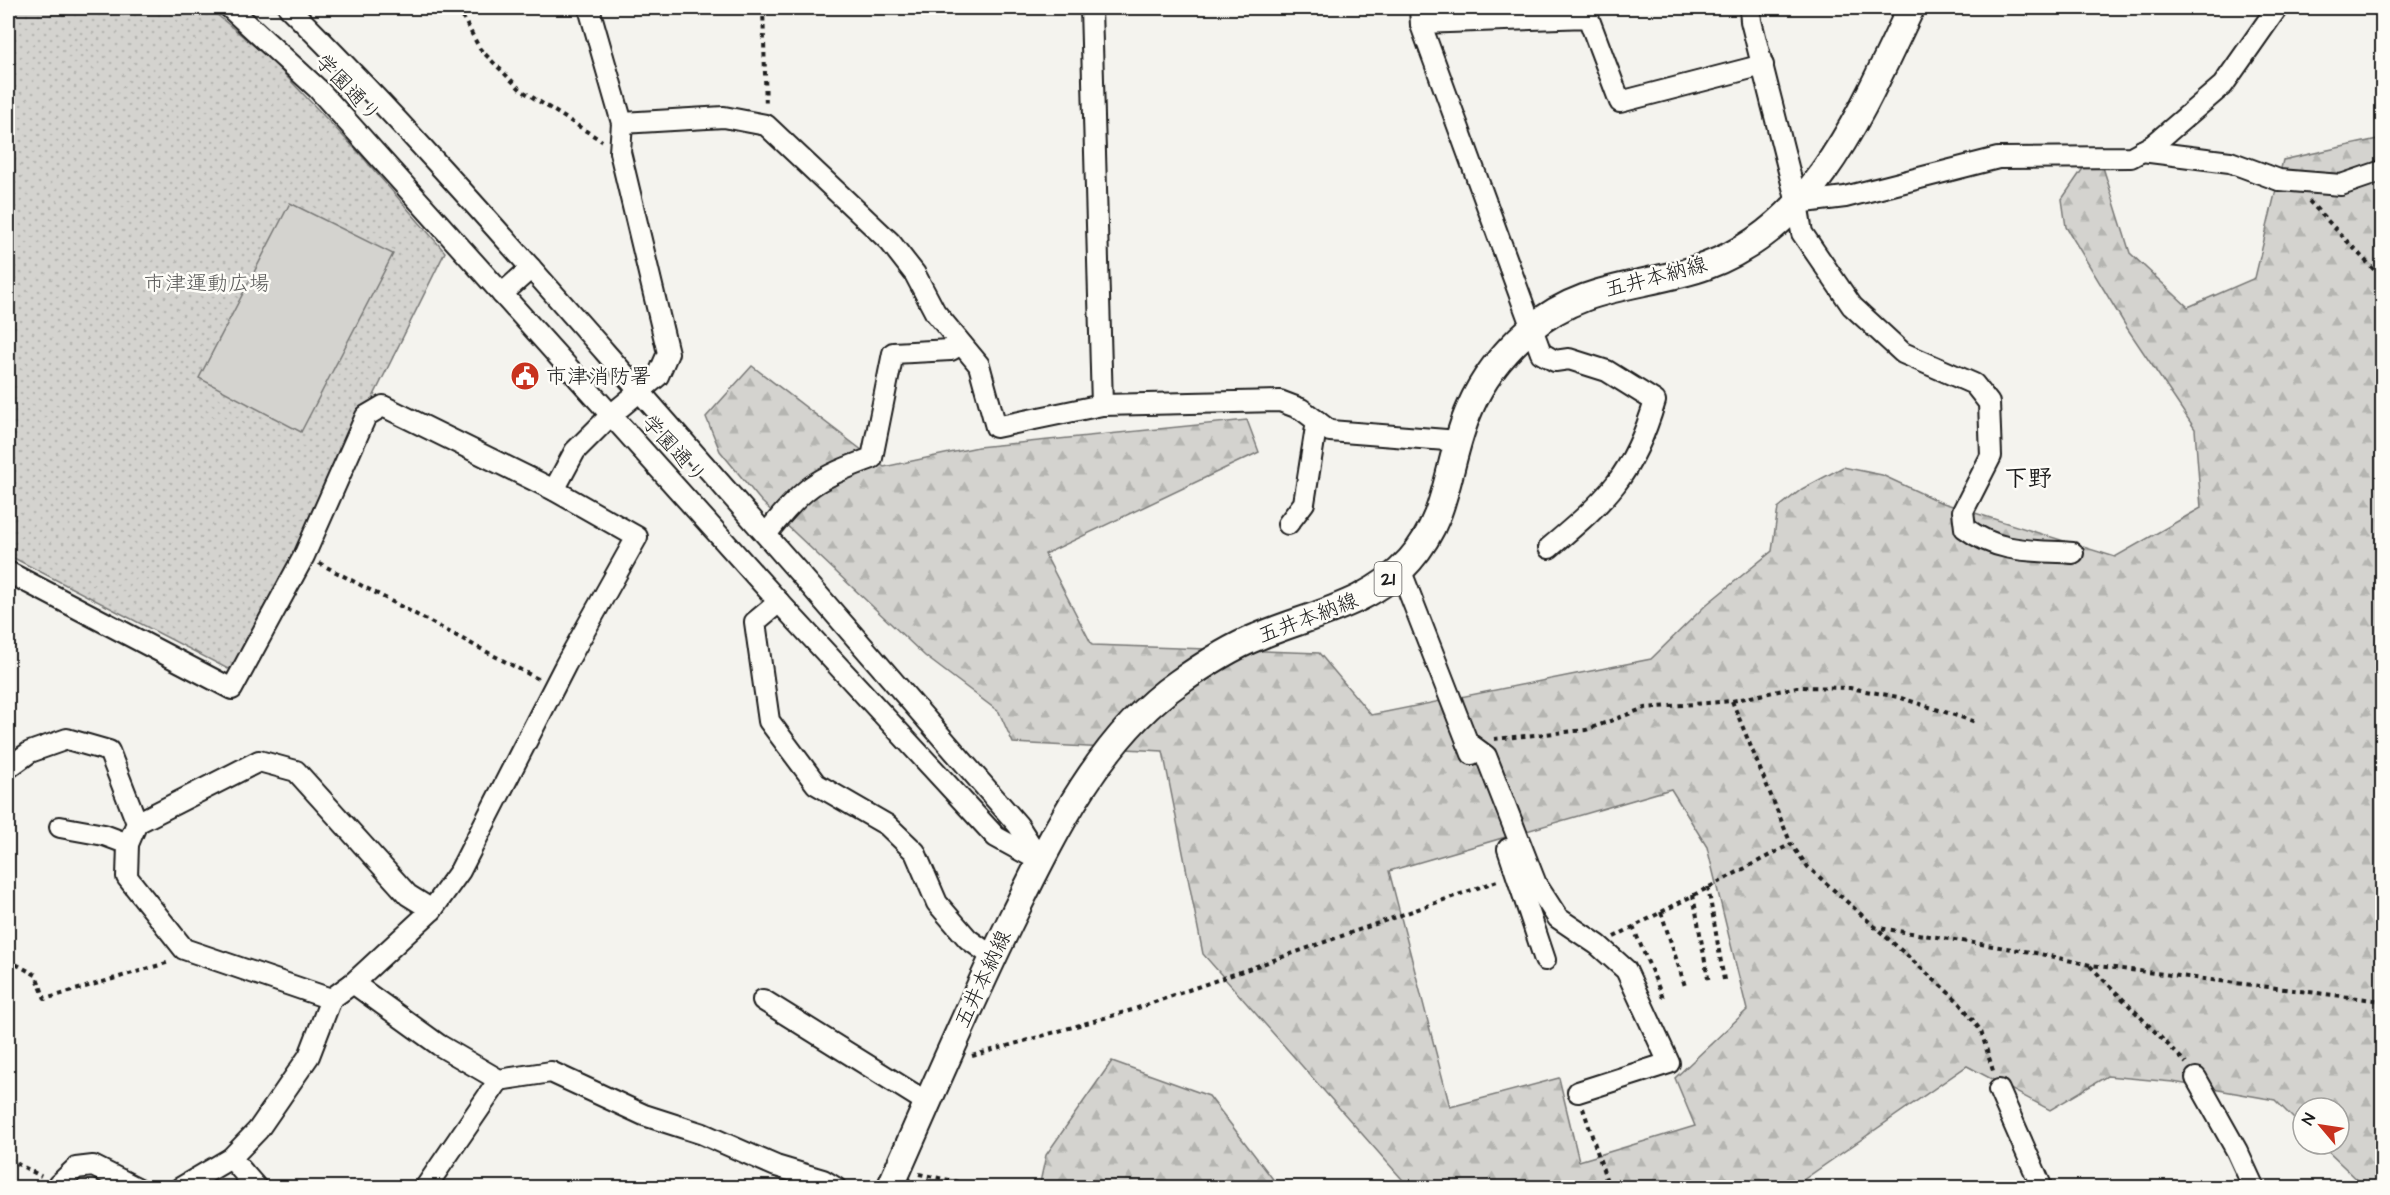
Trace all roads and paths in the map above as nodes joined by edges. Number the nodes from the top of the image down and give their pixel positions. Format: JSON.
{"nodes":[{"id":1,"x":230,"y":8,"type":"edge"},
{"id":2,"x":289,"y":8,"type":"edge"},
{"id":3,"x":458,"y":8,"type":"edge"},
{"id":4,"x":589,"y":8,"type":"edge"},
{"id":5,"x":763,"y":8,"type":"edge"},
{"id":6,"x":1091,"y":8,"type":"edge"},
{"id":7,"x":1750,"y":8,"type":"edge"},
{"id":8,"x":1911,"y":8,"type":"edge"},
{"id":9,"x":2277,"y":8,"type":"edge"},
{"id":10,"x":1421,"y":15,"type":"edge"},
{"id":11,"x":1762,"y":65,"type":"junction"},
{"id":12,"x":622,"y":123,"type":"junction"},
{"id":13,"x":766,"y":125,"type":"junction"},
{"id":14,"x":2142,"y":151,"type":"junction"},
{"id":15,"x":620,"y":152,"type":"junction"},
{"id":16,"x":2382,"y":171,"type":"edge"},
{"id":17,"x":2290,"y":181,"type":"junction"},
{"id":18,"x":1797,"y":203,"type":"junction"},
{"id":19,"x":531,"y":268,"type":"junction"},
{"id":20,"x":2382,"y":278,"type":"edge"},
{"id":21,"x":502,"y":294,"type":"junction"},
{"id":22,"x":1532,"y":327,"type":"junction"},
{"id":23,"x":961,"y":344,"type":"junction"},
{"id":24,"x":639,"y":390,"type":"junction"},
{"id":25,"x":1102,"y":405,"type":"junction"},
{"id":26,"x":610,"y":415,"type":"junction"},
{"id":27,"x":1317,"y":421,"type":"junction"},
{"id":28,"x":1459,"y":441,"type":"junction"},
{"id":29,"x":554,"y":490,"type":"junction"},
{"id":30,"x":1288,"y":524,"type":"dead end"},
{"id":31,"x":767,"y":533,"type":"junction"},
{"id":32,"x":1549,"y":548,"type":"dead end"},
{"id":33,"x":2073,"y":553,"type":"dead end"},
{"id":34,"x":304,"y":556,"type":"junction"},
{"id":35,"x":1400,"y":569,"type":"junction"},
{"id":36,"x":8,"y":572,"type":"edge"},
{"id":37,"x":779,"y":602,"type":"junction"},
{"id":38,"x":555,"y":687,"type":"junction"},
{"id":39,"x":1732,"y":701,"type":"junction"},
{"id":40,"x":1976,"y":722,"type":"dead end"},
{"id":41,"x":1467,"y":742,"type":"junction"},
{"id":42,"x":8,"y":768,"type":"edge"},
{"id":43,"x":137,"y":823,"type":"junction"},
{"id":44,"x":60,"y":827,"type":"dead end"},
{"id":45,"x":128,"y":844,"type":"junction"},
{"id":46,"x":1791,"y":844,"type":"junction"},
{"id":47,"x":1040,"y":861,"type":"junction"},
{"id":48,"x":1517,"y":874,"type":"junction"},
{"id":49,"x":1708,"y":888,"type":"junction"},
{"id":50,"x":1693,"y":895,"type":"junction"},
{"id":51,"x":432,"y":910,"type":"junction"},
{"id":52,"x":1661,"y":912,"type":"junction"},
{"id":53,"x":1633,"y":927,"type":"junction"},
{"id":54,"x":1873,"y":927,"type":"junction"},
{"id":55,"x":1598,"y":945,"type":"junction"},
{"id":56,"x":184,"y":949,"type":"junction"},
{"id":57,"x":993,"y":957,"type":"junction"},
{"id":58,"x":8,"y":960,"type":"edge"},
{"id":59,"x":1545,"y":960,"type":"dead end"},
{"id":60,"x":2090,"y":965,"type":"junction"},
{"id":61,"x":1724,"y":980,"type":"dead end"},
{"id":62,"x":1709,"y":982,"type":"dead end"},
{"id":63,"x":353,"y":983,"type":"junction"},
{"id":64,"x":1686,"y":989,"type":"dead end"},
{"id":65,"x":331,"y":999,"type":"junction"},
{"id":66,"x":763,"y":1000,"type":"dead end"},
{"id":67,"x":1664,"y":1001,"type":"dead end"},
{"id":68,"x":2382,"y":1001,"type":"edge"},
{"id":69,"x":944,"y":1065,"type":"junction"},
{"id":70,"x":2196,"y":1078,"type":"joint"},
{"id":71,"x":499,"y":1080,"type":"junction"},
{"id":72,"x":1999,"y":1090,"type":"joint"},
{"id":73,"x":1578,"y":1092,"type":"joint"},
{"id":74,"x":928,"y":1102,"type":"junction"},
{"id":75,"x":231,"y":1158,"type":"junction"},
{"id":76,"x":8,"y":1159,"type":"edge"},
{"id":77,"x":894,"y":1179,"type":"edge"},
{"id":78,"x":58,"y":1186,"type":"edge"},
{"id":79,"x":137,"y":1188,"type":"edge"},
{"id":80,"x":180,"y":1188,"type":"edge"},
{"id":81,"x":257,"y":1188,"type":"edge"},
{"id":82,"x":425,"y":1188,"type":"edge"},
{"id":83,"x":836,"y":1188,"type":"edge"},
{"id":84,"x":990,"y":1188,"type":"edge"},
{"id":85,"x":1609,"y":1188,"type":"edge"},
{"id":86,"x":2042,"y":1188,"type":"edge"},
{"id":87,"x":2254,"y":1188,"type":"edge"}],
"edges":[{"from":1,"to":21,"type":"street","name":"学園通り"},
{"from":2,"to":19,"type":"street"},
{"from":3,"to":15,"type":"path"},
{"from":4,"to":12,"type":"street"},
{"from":5,"to":13,"type":"path"},
{"from":6,"to":25,"type":"street"},
{"from":7,"to":11,"type":"street"},
{"from":8,"to":18,"type":"main road","name":"五井本納線","number":"21"},
{"from":9,"to":14,"type":"street"},
{"from":10,"to":11,"type":"street"},
{"from":10,"to":22,"type":"street"},
{"from":11,"to":18,"type":"street"},
{"from":12,"to":13,"type":"street"},
{"from":12,"to":15,"type":"street"},
{"from":13,"to":23,"type":"street"},
{"from":14,"to":17,"type":"street"},
{"from":14,"to":18,"type":"street"},
{"from":15,"to":24,"type":"street"},
{"from":16,"to":17,"type":"street"},
{"from":17,"to":20,"type":"path"},
{"from":18,"to":22,"type":"main road","name":"五井本納線","number":"21"},
{"from":18,"to":33,"type":"street"},
{"from":19,"to":21,"type":"street"},
{"from":19,"to":24,"type":"street"},
{"from":21,"to":26,"type":"street","name":"学園通り"},
{"from":22,"to":28,"type":"main road","name":"五井本納線","number":"21"},
{"from":22,"to":32,"type":"street"},
{"from":23,"to":25,"type":"street"},
{"from":23,"to":31,"type":"street"},
{"from":24,"to":26,"type":"street"},
{"from":24,"to":31,"type":"street"},
{"from":25,"to":27,"type":"street"},
{"from":26,"to":29,"type":"street"},
{"from":26,"to":37,"type":"street","name":"学園通り"},
{"from":27,"to":28,"type":"street"},
{"from":27,"to":30,"type":"street"},
{"from":28,"to":35,"type":"main road","name":"五井本納線","number":"21"},
{"from":29,"to":34,"type":"street"},
{"from":29,"to":38,"type":"street"},
{"from":31,"to":47,"type":"street"},
{"from":34,"to":36,"type":"street"},
{"from":34,"to":38,"type":"path"},
{"from":35,"to":41,"type":"street"},
{"from":35,"to":47,"type":"main road","name":"五井本納線","number":"21"},
{"from":37,"to":47,"type":"street","name":"学園通り"},
{"from":37,"to":57,"type":"street"},
{"from":38,"to":51,"type":"street"},
{"from":39,"to":40,"type":"path"},
{"from":39,"to":41,"type":"path"},
{"from":39,"to":46,"type":"path"},
{"from":41,"to":48,"type":"street"},
{"from":41,"to":55,"type":"street"},
{"from":42,"to":43,"type":"street"},
{"from":43,"to":45,"type":"street"},
{"from":43,"to":51,"type":"street"},
{"from":44,"to":45,"type":"street"},
{"from":45,"to":56,"type":"street"},
{"from":46,"to":49,"type":"path"},
{"from":46,"to":54,"type":"path"},
{"from":47,"to":57,"type":"main road","name":"五井本納線","number":"21"},
{"from":48,"to":59,"type":"street"},
{"from":48,"to":69,"type":"path"},
{"from":49,"to":50,"type":"path"},
{"from":49,"to":61,"type":"path"},
{"from":50,"to":52,"type":"path"},
{"from":50,"to":62,"type":"path"},
{"from":51,"to":63,"type":"street"},
{"from":52,"to":53,"type":"path"},
{"from":52,"to":64,"type":"path"},
{"from":53,"to":55,"type":"path"},
{"from":53,"to":67,"type":"path"},
{"from":54,"to":60,"type":"path"},
{"from":54,"to":72,"type":"path"},
{"from":55,"to":73,"type":"street"},
{"from":56,"to":58,"type":"path"},
{"from":56,"to":65,"type":"street"},
{"from":57,"to":69,"type":"main road","name":"五井本納線","number":"21"},
{"from":60,"to":68,"type":"path"},
{"from":60,"to":70,"type":"path"},
{"from":63,"to":65,"type":"street"},
{"from":63,"to":71,"type":"street"},
{"from":65,"to":75,"type":"street"},
{"from":66,"to":74,"type":"street"},
{"from":69,"to":74,"type":"main road","name":"五井本納線","number":"21"},
{"from":70,"to":87,"type":"street"},
{"from":71,"to":82,"type":"street"},
{"from":71,"to":83,"type":"street"},
{"from":72,"to":86,"type":"street"},
{"from":73,"to":85,"type":"path"},
{"from":74,"to":77,"type":"main road","name":"五井本納線","number":"21"},
{"from":75,"to":80,"type":"street"},
{"from":75,"to":81,"type":"street"},
{"from":76,"to":78,"type":"path"},
{"from":77,"to":84,"type":"path"},
{"from":78,"to":79,"type":"street"}]}
